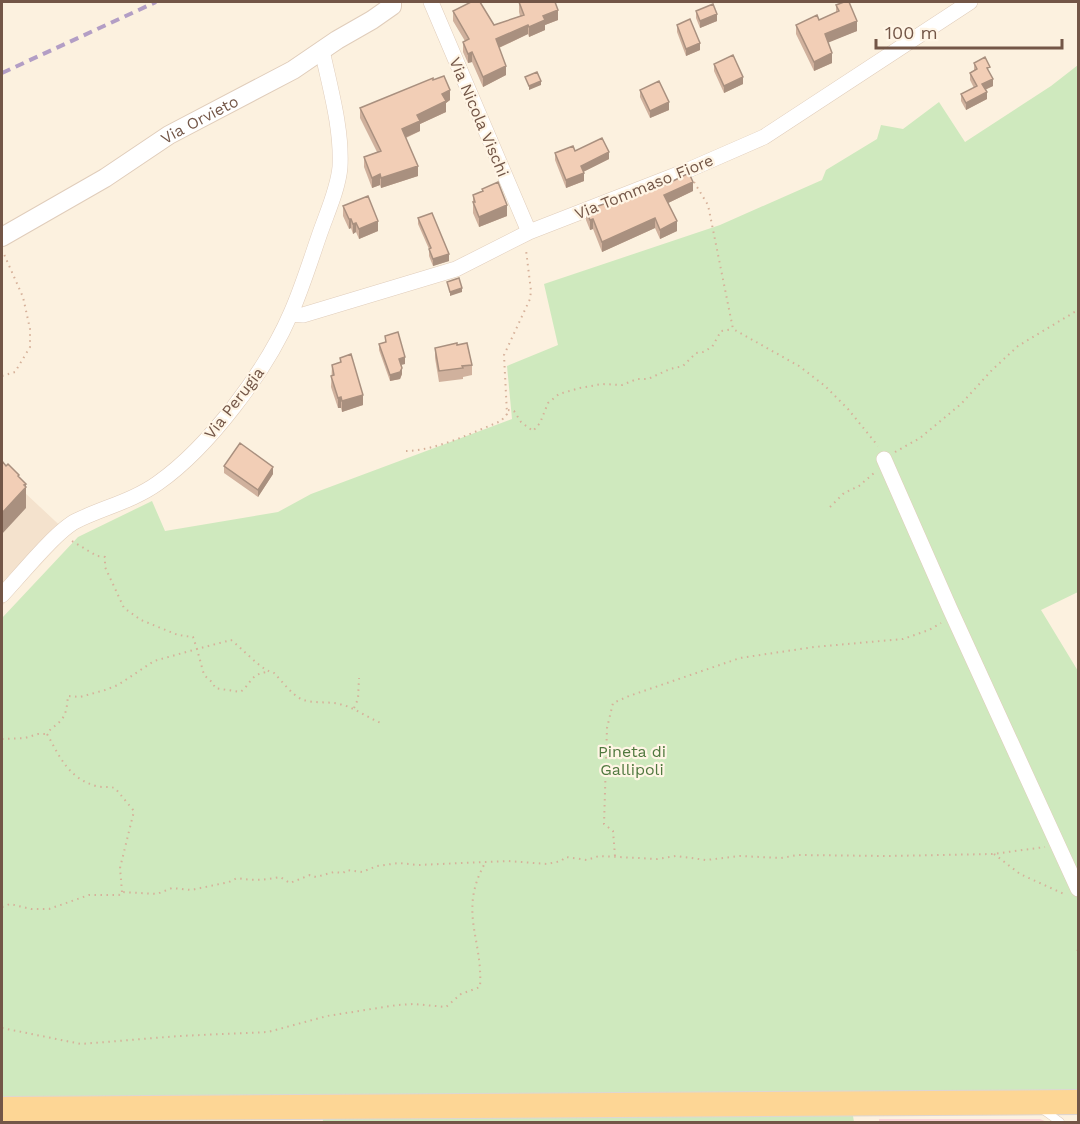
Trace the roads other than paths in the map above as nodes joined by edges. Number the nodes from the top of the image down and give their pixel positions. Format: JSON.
{"nodes":[{"id":1,"x":392,"y":2,"type":"edge"},
{"id":2,"x":431,"y":2,"type":"edge"},
{"id":3,"x":970,"y":2,"type":"edge"},
{"id":4,"x":322,"y":50,"type":"junction"},
{"id":5,"x":526,"y":234,"type":"junction"},
{"id":6,"x":2,"y":237,"type":"edge"},
{"id":7,"x":291,"y":314,"type":"junction"},
{"id":8,"x":886,"y":462,"type":"road end"},
{"id":9,"x":2,"y":595,"type":"edge"},
{"id":10,"x":1074,"y":893,"type":"edge"},
{"id":11,"x":1078,"y":1102,"type":"edge"},
{"id":12,"x":1030,"y":1103,"type":"junction"},
{"id":13,"x":2,"y":1109,"type":"edge"},
{"id":14,"x":245,"y":1115,"type":"edge"},
{"id":15,"x":1060,"y":1122,"type":"edge"}],
"edges":[{"from":1,"to":4,"type":"street","name":"Via Orvieto"},
{"from":2,"to":5,"type":"street","name":"Via Nicola Vischi"},
{"from":3,"to":5,"type":"street","name":"Via Tommaso Fiore"},
{"from":4,"to":6,"type":"street","name":"Via Orvieto"},
{"from":4,"to":7,"type":"street","name":"Via Perugia"},
{"from":5,"to":7,"type":"street","name":"Via Tommaso Fiore"},
{"from":7,"to":9,"type":"street","name":"Via Perugia"},
{"from":8,"to":10,"type":"street"},
{"from":11,"to":12,"type":"main road"},
{"from":12,"to":14,"type":"main road"},
{"from":12,"to":15,"type":"lane"},
{"from":13,"to":14,"type":"main road"}]}
